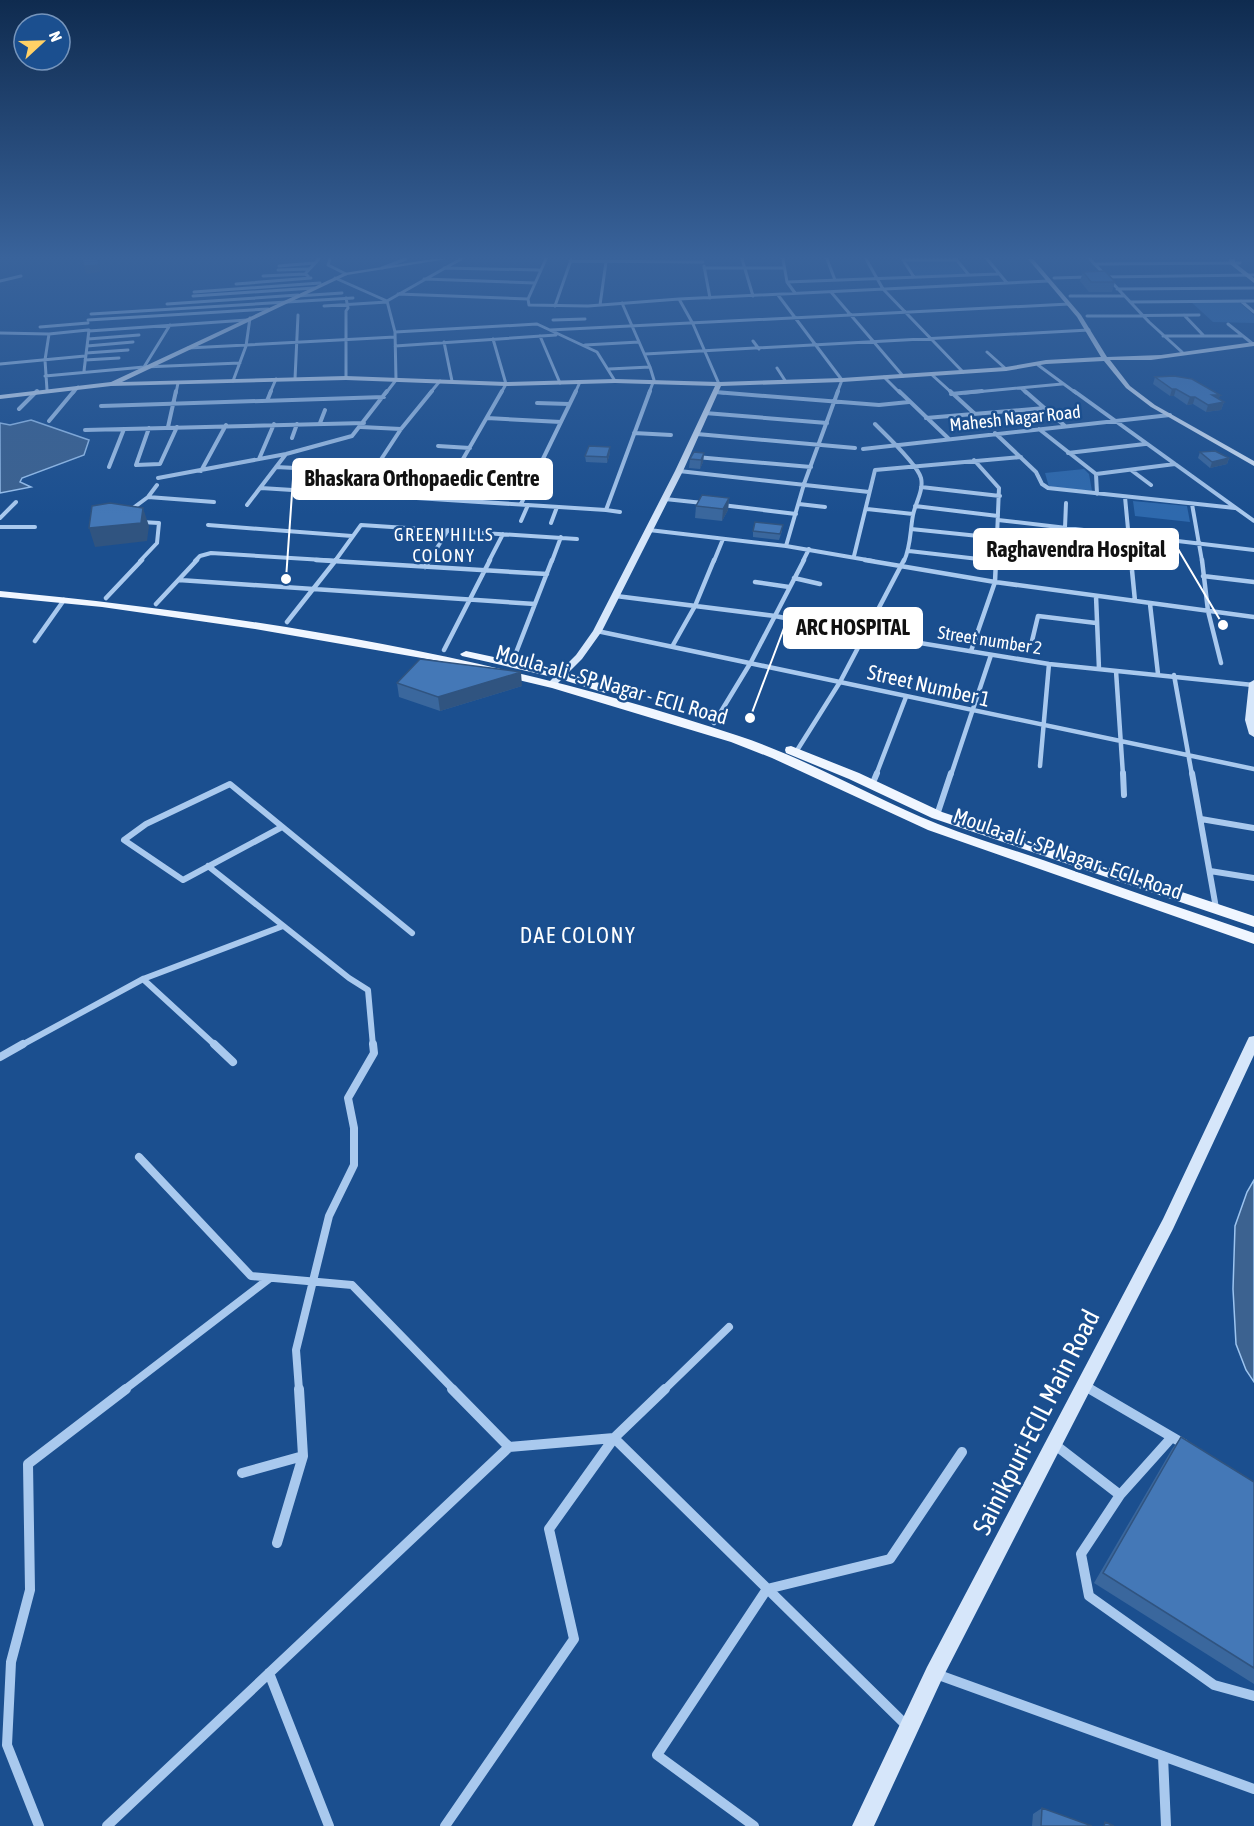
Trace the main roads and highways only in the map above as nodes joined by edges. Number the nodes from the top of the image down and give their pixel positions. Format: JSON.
{"nodes":[{"id":1,"x":0,"y":586,"type":"edge"},
{"id":2,"x":0,"y":594,"type":"edge"},
{"id":3,"x":556,"y":680,"type":"junction"},
{"id":4,"x":1254,"y":922,"type":"edge"},
{"id":5,"x":1254,"y":939,"type":"edge"}],
"edges":[{"from":1,"to":3,"type":"main road","name":"Moula-ali - SP Nagar - ECIL Road"},
{"from":2,"to":3,"type":"main road","name":"Moula-ali - SP Nagar - ECIL Road"},
{"from":3,"to":4,"type":"main road","name":"Moula-ali - SP Nagar - ECIL Road"},
{"from":3,"to":5,"type":"main road","name":"Moula-ali - SP Nagar - ECIL Road"}]}
